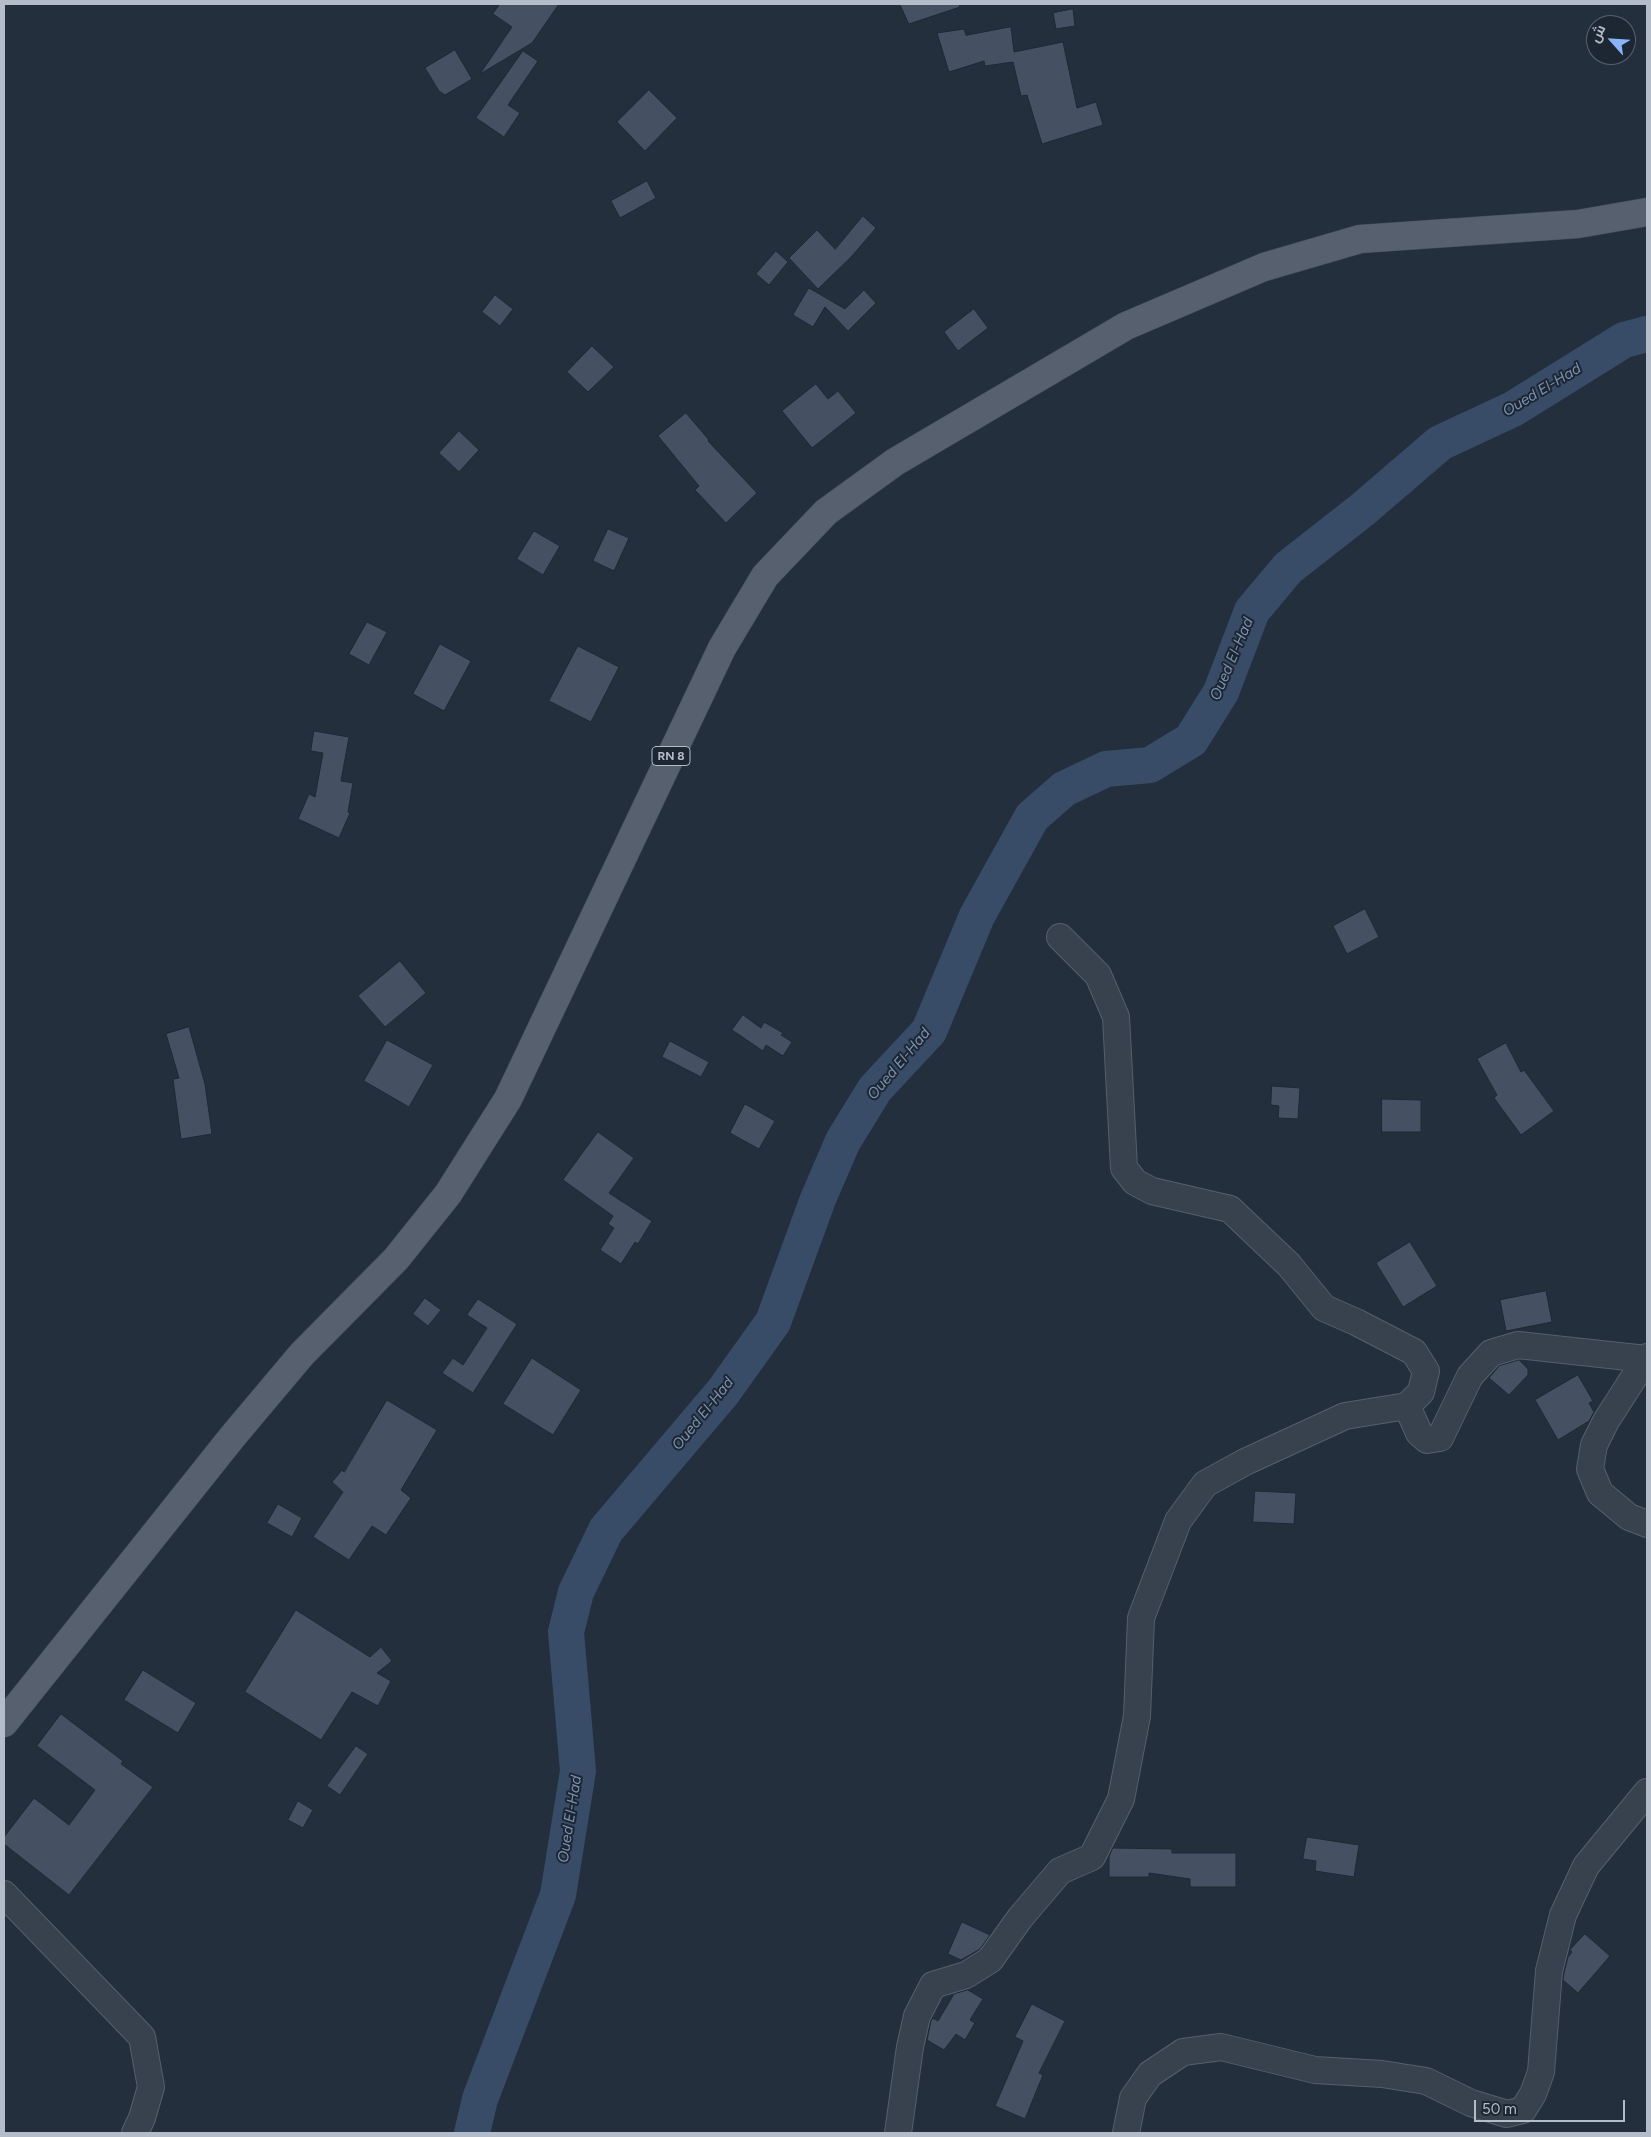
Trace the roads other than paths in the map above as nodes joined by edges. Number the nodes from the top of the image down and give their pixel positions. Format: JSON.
{"nodes":[{"id":1,"x":1647,"y":212,"type":"edge"},
{"id":2,"x":1060,"y":937,"type":"dead end"},
{"id":3,"x":1646,"y":1358,"type":"edge"},
{"id":4,"x":1407,"y":1406,"type":"junction"},
{"id":5,"x":1647,"y":1524,"type":"edge"},
{"id":6,"x":4,"y":1723,"type":"edge"},
{"id":7,"x":1647,"y":1792,"type":"edge"},
{"id":8,"x":4,"y":1894,"type":"edge"},
{"id":9,"x":136,"y":2133,"type":"edge"},
{"id":10,"x":898,"y":2133,"type":"edge"},
{"id":11,"x":1127,"y":2133,"type":"edge"}],
"edges":[{"from":1,"to":6,"type":"main road","number":"RN 8"},
{"from":2,"to":4,"type":"street"},
{"from":3,"to":4,"type":"street"},
{"from":3,"to":5,"type":"street"},
{"from":4,"to":10,"type":"street"},
{"from":7,"to":11,"type":"street"},
{"from":8,"to":9,"type":"street"}]}
